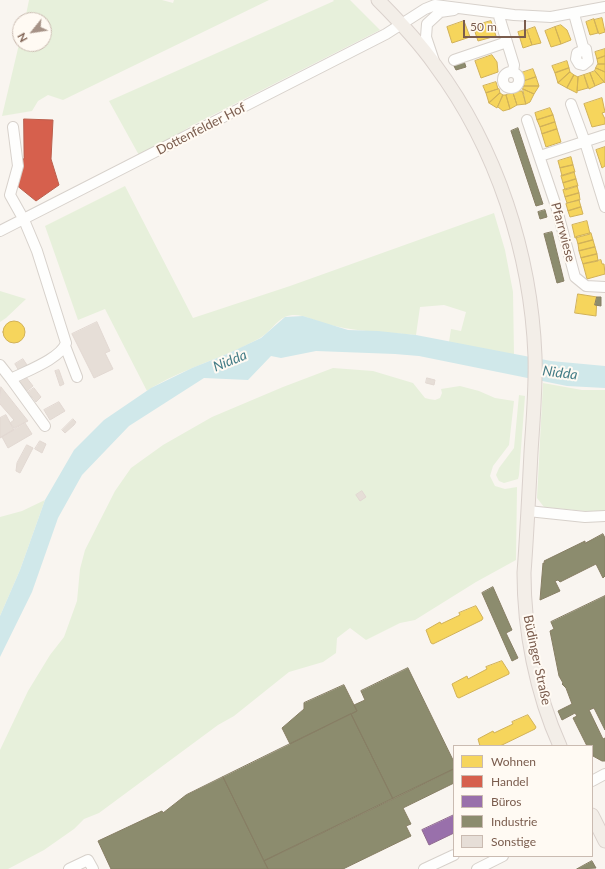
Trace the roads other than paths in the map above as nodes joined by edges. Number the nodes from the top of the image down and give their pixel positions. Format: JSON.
{"nodes":[{"id":1,"x":378,"y":0,"type":"edge"},
{"id":2,"x":605,"y":8,"type":"edge"},
{"id":3,"x":465,"y":9,"type":"junction"},
{"id":4,"x":498,"y":13,"type":"junction"},
{"id":5,"x":574,"y":14,"type":"junction"},
{"id":6,"x":402,"y":24,"type":"junction"},
{"id":7,"x":507,"y":42,"type":"junction"},
{"id":8,"x":584,"y":50,"type":"dead end"},
{"id":9,"x":454,"y":60,"type":"dead end"},
{"id":10,"x":435,"y":64,"type":"junction"},
{"id":11,"x":513,"y":72,"type":"dead end"},
{"id":12,"x":571,"y":104,"type":"dead end"},
{"id":13,"x":527,"y":120,"type":"dead end"},
{"id":14,"x":13,"y":127,"type":"dead end"},
{"id":15,"x":605,"y":135,"type":"edge"},
{"id":16,"x":585,"y":142,"type":"junction"},
{"id":17,"x":540,"y":156,"type":"junction"},
{"id":18,"x":605,"y":207,"type":"edge"},
{"id":19,"x":24,"y":220,"type":"junction"},
{"id":20,"x":0,"y":231,"type":"edge"},
{"id":21,"x":605,"y":287,"type":"edge"},
{"id":22,"x":65,"y":346,"type":"junction"},
{"id":23,"x":0,"y":365,"type":"edge"},
{"id":24,"x":77,"y":377,"type":"dead end"},
{"id":25,"x":11,"y":379,"type":"junction"},
{"id":26,"x":45,"y":426,"type":"dead end"},
{"id":27,"x":528,"y":511,"type":"junction"},
{"id":28,"x":605,"y":516,"type":"edge"},
{"id":29,"x":560,"y":745,"type":"edge"},
{"id":30,"x":605,"y":774,"type":"edge"},
{"id":31,"x":593,"y":780,"type":"edge"},
{"id":32,"x":593,"y":817,"type":"edge"},
{"id":33,"x":605,"y":842,"type":"edge"},
{"id":34,"x":453,"y":856,"type":"edge"},
{"id":35,"x":502,"y":857,"type":"edge"},
{"id":36,"x":443,"y":865,"type":"edge"},
{"id":37,"x":69,"y":869,"type":"edge"},
{"id":38,"x":93,"y":869,"type":"edge"},
{"id":39,"x":424,"y":869,"type":"edge"},
{"id":40,"x":478,"y":869,"type":"edge"}],
"edges":[{"from":1,"to":6,"type":"main road","name":"Büdinger Straße"},
{"from":2,"to":5,"type":"street"},
{"from":3,"to":4,"type":"street"},
{"from":3,"to":6,"type":"street","name":"Dottenfelder Hof"},
{"from":3,"to":10,"type":"street"},
{"from":4,"to":5,"type":"street"},
{"from":4,"to":7,"type":"street"},
{"from":5,"to":8,"type":"street"},
{"from":6,"to":10,"type":"main road","name":"Büdinger Straße"},
{"from":6,"to":19,"type":"street","name":"Dottenfelder Hof"},
{"from":7,"to":9,"type":"street"},
{"from":7,"to":11,"type":"street"},
{"from":10,"to":27,"type":"main road","name":"Büdinger Straße"},
{"from":12,"to":16,"type":"street"},
{"from":13,"to":17,"type":"street","name":"Pfarrwiese"},
{"from":14,"to":19,"type":"street"},
{"from":15,"to":16,"type":"street"},
{"from":16,"to":17,"type":"street"},
{"from":16,"to":18,"type":"street"},
{"from":17,"to":21,"type":"street","name":"Pfarrwiese"},
{"from":19,"to":20,"type":"street","name":"Dottenfelder Hof"},
{"from":19,"to":22,"type":"street"},
{"from":22,"to":24,"type":"street"},
{"from":22,"to":25,"type":"street"},
{"from":23,"to":25,"type":"street"},
{"from":25,"to":26,"type":"street"},
{"from":27,"to":28,"type":"street"},
{"from":27,"to":29,"type":"main road","name":"Büdinger Straße"},
{"from":30,"to":31,"type":"street"},
{"from":32,"to":33,"type":"main road"},
{"from":34,"to":36,"type":"street"},
{"from":35,"to":40,"type":"street"},
{"from":36,"to":39,"type":"street"},
{"from":37,"to":38,"type":"street"}]}
